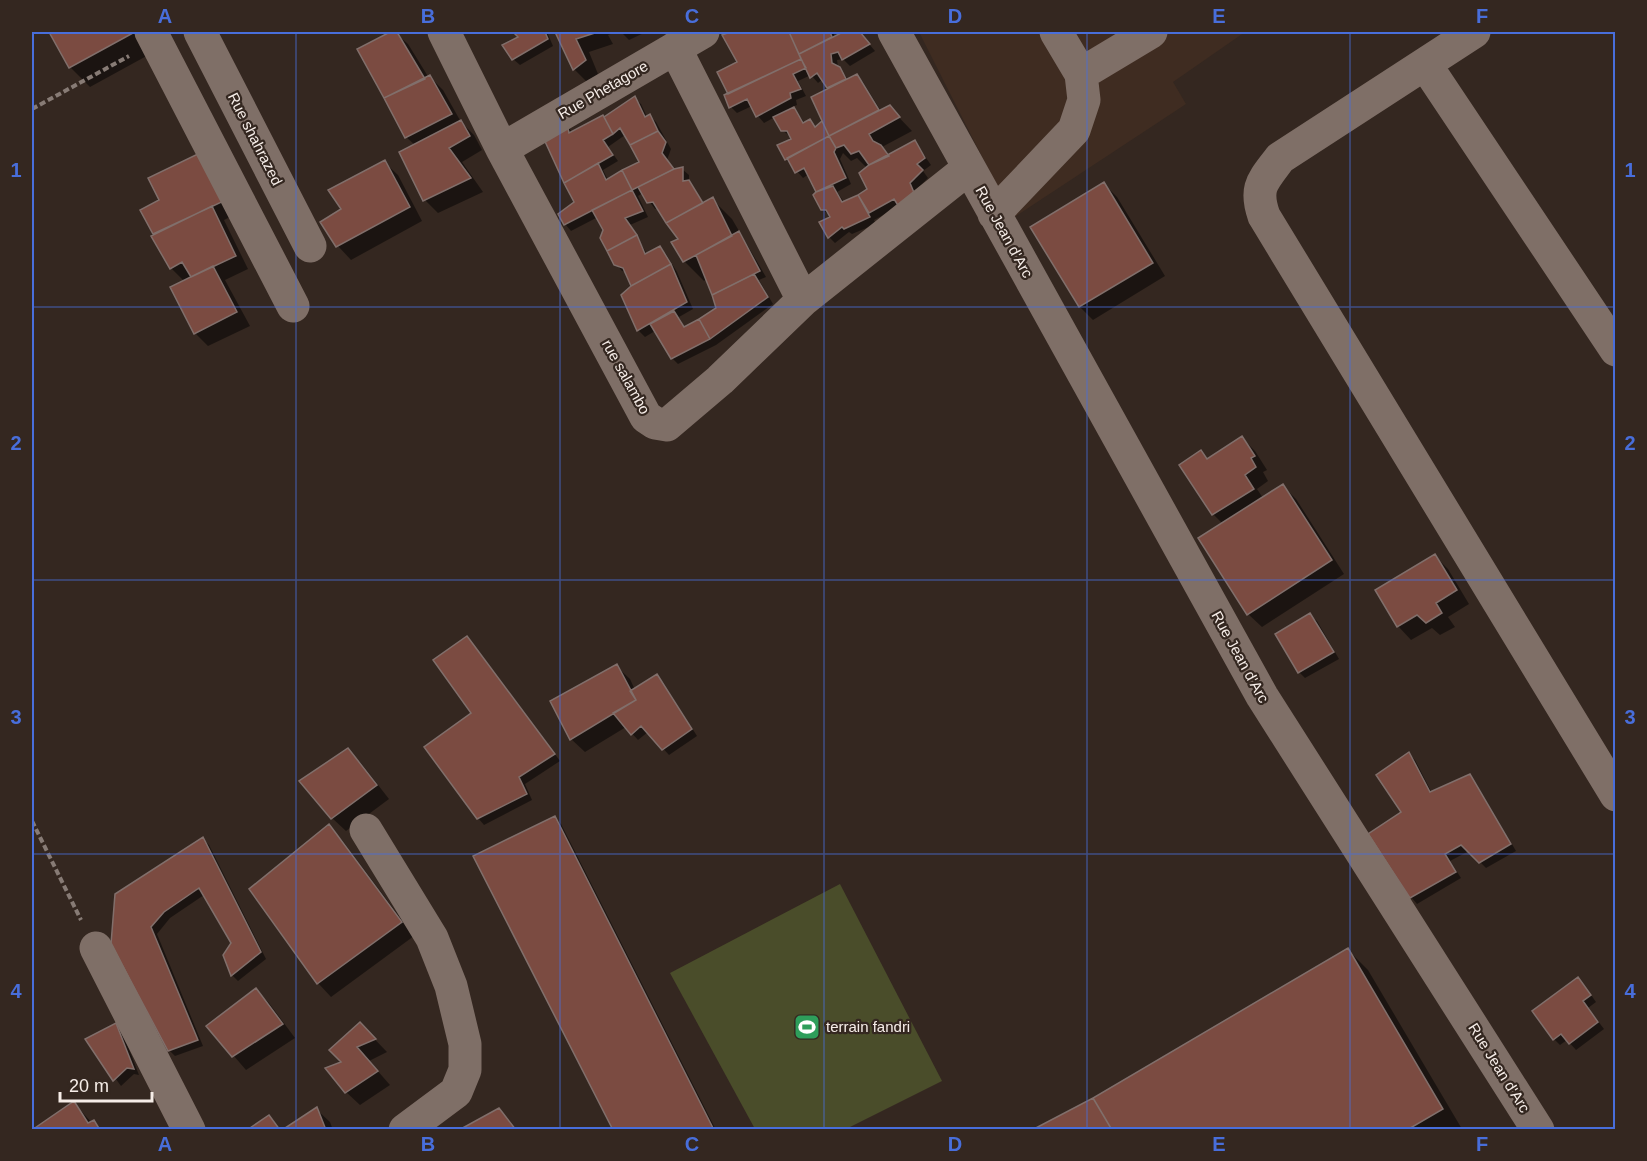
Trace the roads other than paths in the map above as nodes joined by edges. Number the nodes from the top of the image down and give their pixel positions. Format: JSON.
{"nodes":[{"id":1,"x":200,"y":32,"type":"edge"},
{"id":2,"x":444,"y":32,"type":"edge"},
{"id":3,"x":703,"y":32,"type":"edge"},
{"id":4,"x":894,"y":32,"type":"edge"},
{"id":5,"x":1056,"y":32,"type":"edge"},
{"id":6,"x":1151,"y":32,"type":"edge"},
{"id":7,"x":1474,"y":32,"type":"edge"},
{"id":8,"x":159,"y":35,"type":"edge"},
{"id":9,"x":675,"y":48,"type":"junction"},
{"id":10,"x":1425,"y":63,"type":"junction"},
{"id":11,"x":1081,"y":74,"type":"junction"},
{"id":12,"x":502,"y":149,"type":"junction"},
{"id":13,"x":969,"y":168,"type":"junction"},
{"id":14,"x":994,"y":214,"type":"junction"},
{"id":15,"x":310,"y":246,"type":"dead end"},
{"id":16,"x":803,"y":300,"type":"junction"},
{"id":17,"x":293,"y":306,"type":"dead end"},
{"id":18,"x":1616,"y":350,"type":"edge"},
{"id":19,"x":1616,"y":795,"type":"edge"},
{"id":20,"x":366,"y":830,"type":"dead end"},
{"id":21,"x":96,"y":948,"type":"road end"},
{"id":22,"x":189,"y":1130,"type":"edge"},
{"id":23,"x":405,"y":1130,"type":"edge"},
{"id":24,"x":1538,"y":1130,"type":"edge"}],
"edges":[{"from":1,"to":15,"type":"street","name":"Rue shahrazed"},
{"from":2,"to":12,"type":"street","name":"rue salambo"},
{"from":3,"to":9,"type":"street","name":"Rue Phetagore"},
{"from":4,"to":13,"type":"street","name":"Rue Jean d'Arc"},
{"from":5,"to":11,"type":"street"},
{"from":6,"to":11,"type":"street"},
{"from":7,"to":10,"type":"street"},
{"from":8,"to":17,"type":"street"},
{"from":9,"to":12,"type":"street","name":"Rue Phetagore"},
{"from":9,"to":16,"type":"street"},
{"from":10,"to":18,"type":"street"},
{"from":10,"to":19,"type":"street"},
{"from":11,"to":14,"type":"street"},
{"from":12,"to":16,"type":"street","name":"rue salambo"},
{"from":13,"to":14,"type":"street","name":"Rue Jean d'Arc"},
{"from":13,"to":16,"type":"street","name":"rue salambo"},
{"from":14,"to":24,"type":"street","name":"Rue Jean d'Arc"},
{"from":20,"to":23,"type":"street"},
{"from":21,"to":22,"type":"street"}]}
